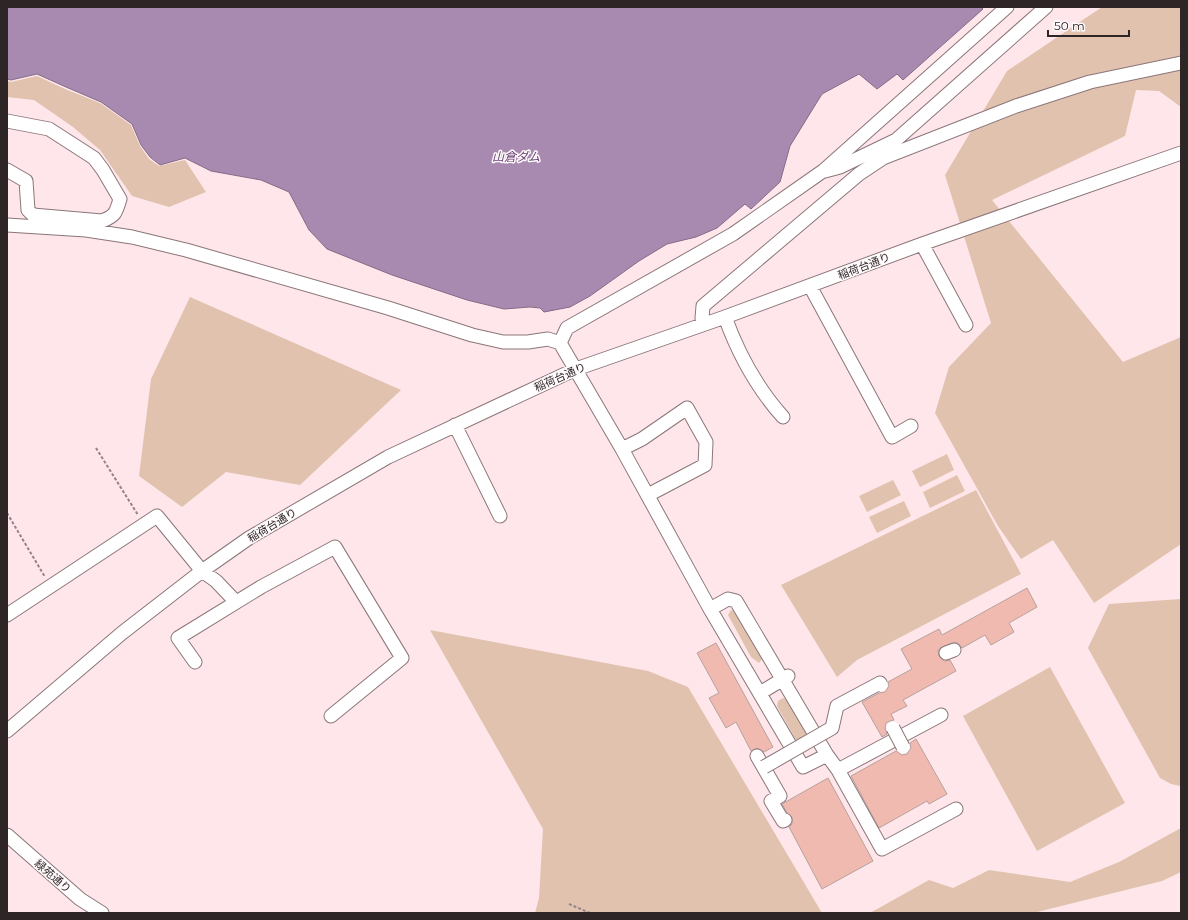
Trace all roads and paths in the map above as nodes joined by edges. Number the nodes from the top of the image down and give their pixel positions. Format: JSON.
{"nodes":[{"id":1,"x":1007,"y":7,"type":"edge"},
{"id":2,"x":1046,"y":7,"type":"edge"},
{"id":3,"x":1181,"y":63,"type":"edge"},
{"id":4,"x":7,"y":121,"type":"edge"},
{"id":5,"x":1181,"y":153,"type":"edge"},
{"id":6,"x":7,"y":170,"type":"edge"},
{"id":7,"x":822,"y":171,"type":"junction"},
{"id":8,"x":7,"y":225,"type":"edge"},
{"id":9,"x":922,"y":244,"type":"junction"},
{"id":10,"x":810,"y":286,"type":"junction"},
{"id":11,"x":725,"y":317,"type":"junction"},
{"id":12,"x":703,"y":324,"type":"junction"},
{"id":13,"x":966,"y":325,"type":"dead end"},
{"id":14,"x":560,"y":342,"type":"junction"},
{"id":15,"x":576,"y":369,"type":"junction"},
{"id":16,"x":783,"y":417,"type":"dead end"},
{"id":17,"x":455,"y":425,"type":"junction"},
{"id":18,"x":912,"y":426,"type":"dead end"},
{"id":19,"x":96,"y":448,"type":"dead end"},
{"id":20,"x":622,"y":448,"type":"junction"},
{"id":21,"x":648,"y":495,"type":"junction"},
{"id":22,"x":7,"y":513,"type":"edge"},
{"id":23,"x":500,"y":516,"type":"dead end"},
{"id":24,"x":143,"y":525,"type":"junction"},
{"id":25,"x":202,"y":571,"type":"junction"},
{"id":26,"x":50,"y":586,"type":"junction"},
{"id":27,"x":236,"y":602,"type":"junction"},
{"id":28,"x":710,"y":609,"type":"junction"},
{"id":29,"x":7,"y":615,"type":"edge"},
{"id":30,"x":196,"y":662,"type":"dead end"},
{"id":31,"x":785,"y":677,"type":"junction"},
{"id":32,"x":881,"y":685,"type":"dead end"},
{"id":33,"x":760,"y":693,"type":"junction"},
{"id":34,"x":941,"y":715,"type":"dead end"},
{"id":35,"x":331,"y":716,"type":"dead end"},
{"id":36,"x":893,"y":728,"type":"dead end"},
{"id":37,"x":7,"y":731,"type":"edge"},
{"id":38,"x":904,"y":747,"type":"dead end"},
{"id":39,"x":827,"y":755,"type":"junction"},
{"id":40,"x":757,"y":756,"type":"dead end"},
{"id":41,"x":764,"y":767,"type":"junction"},
{"id":42,"x":838,"y":770,"type":"junction"},
{"id":43,"x":956,"y":810,"type":"dead end"},
{"id":44,"x":785,"y":820,"type":"dead end"},
{"id":45,"x":7,"y":836,"type":"edge"},
{"id":46,"x":569,"y":904,"type":"dead end"},
{"id":47,"x":102,"y":913,"type":"edge"},
{"id":48,"x":590,"y":913,"type":"edge"}],
"edges":[{"from":1,"to":7,"type":"street"},
{"from":2,"to":7,"type":"street"},
{"from":3,"to":12,"type":"street"},
{"from":4,"to":6,"type":"street"},
{"from":5,"to":9,"type":"street","name":"稲荷台通り"},
{"from":7,"to":14,"type":"street"},
{"from":8,"to":14,"type":"street"},
{"from":9,"to":10,"type":"street","name":"稲荷台通り"},
{"from":9,"to":13,"type":"street"},
{"from":10,"to":11,"type":"street","name":"稲荷台通り"},
{"from":10,"to":18,"type":"street"},
{"from":11,"to":12,"type":"street","name":"稲荷台通り"},
{"from":11,"to":16,"type":"street"},
{"from":12,"to":15,"type":"street","name":"稲荷台通り"},
{"from":14,"to":15,"type":"street"},
{"from":15,"to":17,"type":"street","name":"稲荷台通り"},
{"from":15,"to":20,"type":"street"},
{"from":17,"to":23,"type":"street"},
{"from":17,"to":25,"type":"street","name":"稲荷台通り"},
{"from":19,"to":24,"type":"path"},
{"from":20,"to":21,"type":"street"},
{"from":20,"to":21,"type":"street"},
{"from":21,"to":28,"type":"street"},
{"from":22,"to":26,"type":"path"},
{"from":24,"to":25,"type":"street"},
{"from":24,"to":26,"type":"street"},
{"from":25,"to":27,"type":"street"},
{"from":25,"to":37,"type":"street","name":"稲荷台通り"},
{"from":26,"to":29,"type":"street"},
{"from":27,"to":30,"type":"street"},
{"from":27,"to":35,"type":"street"},
{"from":28,"to":31,"type":"street"},
{"from":28,"to":33,"type":"street"},
{"from":31,"to":33,"type":"street"},
{"from":31,"to":39,"type":"street"},
{"from":32,"to":41,"type":"street","bridge":true},
{"from":33,"to":39,"type":"street"},
{"from":34,"to":42,"type":"street"},
{"from":36,"to":38,"type":"street","bridge":true},
{"from":39,"to":42,"type":"street"},
{"from":40,"to":41,"type":"street"},
{"from":41,"to":44,"type":"street"},
{"from":42,"to":43,"type":"street"},
{"from":45,"to":47,"type":"street","name":"緑苑通り"},
{"from":46,"to":48,"type":"path"}]}
